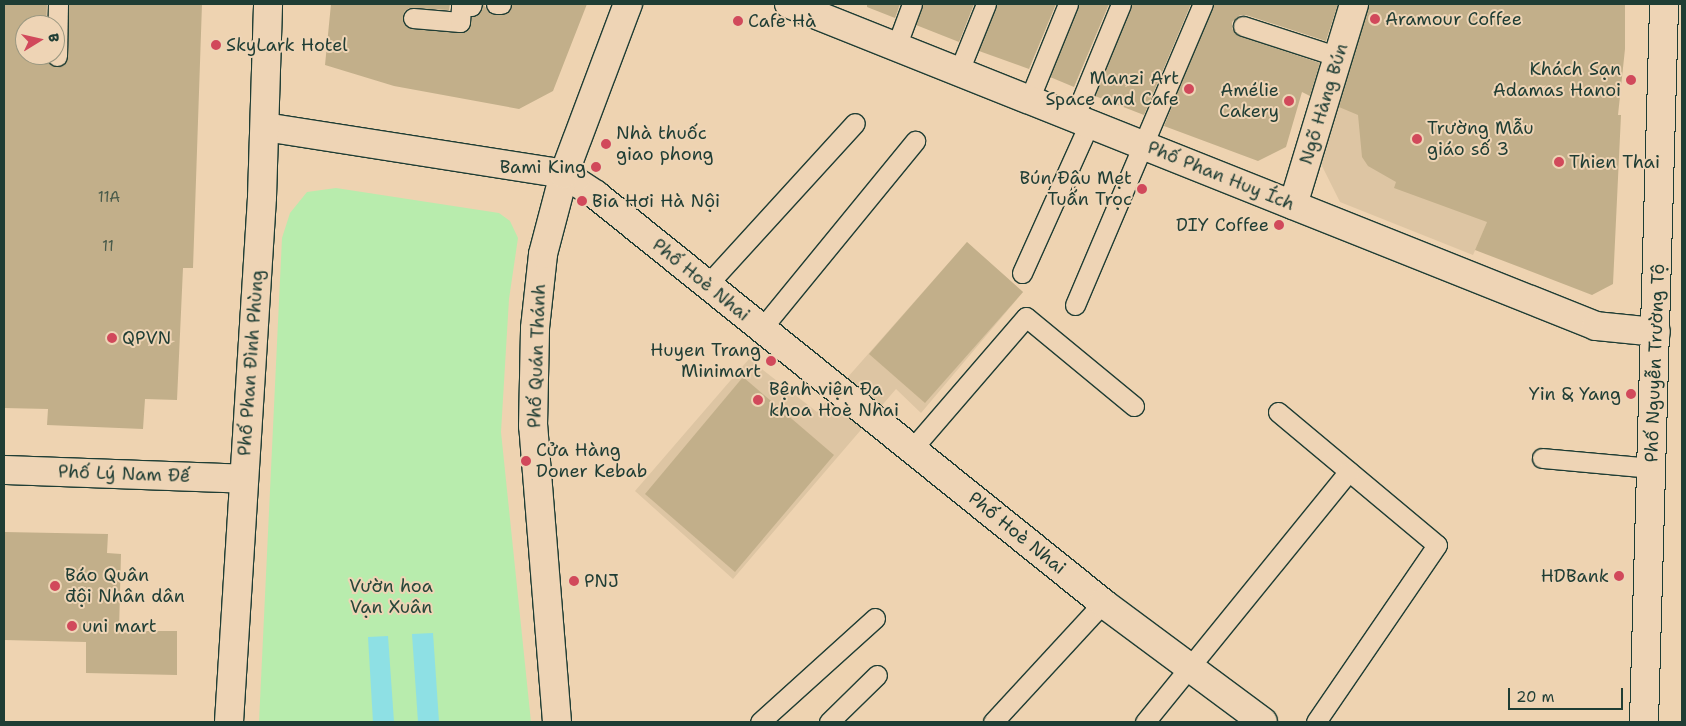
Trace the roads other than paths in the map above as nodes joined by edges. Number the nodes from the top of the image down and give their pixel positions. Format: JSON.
{"nodes":[{"id":1,"x":268,"y":4,"type":"edge"},
{"id":2,"x":472,"y":4,"type":"edge"},
{"id":3,"x":496,"y":4,"type":"edge"},
{"id":4,"x":501,"y":4,"type":"edge"},
{"id":5,"x":628,"y":4,"type":"edge"},
{"id":6,"x":789,"y":4,"type":"edge"},
{"id":7,"x":912,"y":4,"type":"edge"},
{"id":8,"x":986,"y":4,"type":"edge"},
{"id":9,"x":1068,"y":4,"type":"edge"},
{"id":10,"x":1121,"y":4,"type":"edge"},
{"id":11,"x":1203,"y":4,"type":"edge"},
{"id":12,"x":1354,"y":4,"type":"edge"},
{"id":13,"x":1664,"y":4,"type":"edge"},
{"id":14,"x":413,"y":18,"type":"dead end"},
{"id":15,"x":1243,"y":26,"type":"dead end"},
{"id":16,"x":896,"y":47,"type":"junction"},
{"id":17,"x":1339,"y":57,"type":"junction"},
{"id":18,"x":959,"y":71,"type":"junction"},
{"id":19,"x":1029,"y":100,"type":"junction"},
{"id":20,"x":1081,"y":121,"type":"junction"},
{"id":21,"x":855,"y":123,"type":"dead end"},
{"id":22,"x":265,"y":127,"type":"junction"},
{"id":23,"x":915,"y":141,"type":"dead end"},
{"id":24,"x":1145,"y":146,"type":"junction"},
{"id":25,"x":564,"y":174,"type":"junction"},
{"id":26,"x":1293,"y":205,"type":"junction"},
{"id":27,"x":1022,"y":273,"type":"dead end"},
{"id":28,"x":707,"y":285,"type":"junction"},
{"id":29,"x":1075,"y":305,"type":"dead end"},
{"id":30,"x":762,"y":328,"type":"junction"},
{"id":31,"x":1656,"y":332,"type":"junction"},
{"id":32,"x":1134,"y":406,"type":"dead end"},
{"id":33,"x":1278,"y":412,"type":"dead end"},
{"id":34,"x":912,"y":449,"type":"junction"},
{"id":35,"x":1542,"y":458,"type":"dead end"},
{"id":36,"x":1651,"y":468,"type":"junction"},
{"id":37,"x":4,"y":470,"type":"edge"},
{"id":38,"x":1349,"y":471,"type":"junction"},
{"id":39,"x":244,"y":479,"type":"junction"},
{"id":40,"x":1103,"y":603,"type":"junction"},
{"id":41,"x":875,"y":618,"type":"dead end"},
{"id":42,"x":1190,"y":668,"type":"junction"},
{"id":43,"x":877,"y":675,"type":"dead end"},
{"id":44,"x":229,"y":722,"type":"edge"},
{"id":45,"x":557,"y":722,"type":"edge"},
{"id":46,"x":760,"y":722,"type":"edge"},
{"id":47,"x":829,"y":722,"type":"edge"},
{"id":48,"x":992,"y":722,"type":"edge"},
{"id":49,"x":1145,"y":722,"type":"edge"},
{"id":50,"x":1263,"y":722,"type":"edge"},
{"id":51,"x":1316,"y":722,"type":"edge"},
{"id":52,"x":1644,"y":722,"type":"edge"}],
"edges":[{"from":1,"to":22,"type":"street","name":"Phố Phan Đình Phùng"},
{"from":2,"to":14,"type":"lane"},
{"from":3,"to":4,"type":"lane"},
{"from":5,"to":25,"type":"street","name":"Phố Quán Thánh"},
{"from":6,"to":16,"type":"street","name":"Phố Phan Huy Ích"},
{"from":7,"to":16,"type":"lane"},
{"from":8,"to":18,"type":"lane"},
{"from":9,"to":19,"type":"lane"},
{"from":10,"to":20,"type":"lane"},
{"from":11,"to":24,"type":"lane"},
{"from":12,"to":17,"type":"street","name":"Ngõ Hàng Bún"},
{"from":13,"to":31,"type":"street","name":"Phố Nguyễn Trường Tộ"},
{"from":15,"to":17,"type":"lane"},
{"from":16,"to":18,"type":"street","name":"Phố Phan Huy Ích"},
{"from":17,"to":26,"type":"street","name":"Ngõ Hàng Bún"},
{"from":18,"to":19,"type":"street","name":"Phố Phan Huy Ích"},
{"from":19,"to":20,"type":"street","name":"Phố Phan Huy Ích"},
{"from":20,"to":24,"type":"street","name":"Phố Phan Huy Ích"},
{"from":20,"to":27,"type":"lane"},
{"from":21,"to":28,"type":"lane"},
{"from":22,"to":25,"type":"street","name":"Phố Hoè Nhai"},
{"from":22,"to":39,"type":"street","name":"Phố Phan Đình Phùng"},
{"from":23,"to":30,"type":"lane"},
{"from":24,"to":26,"type":"street","name":"Phố Phan Huy Ích"},
{"from":24,"to":29,"type":"lane"},
{"from":25,"to":28,"type":"street","name":"Phố Hoè Nhai"},
{"from":25,"to":45,"type":"street","name":"Phố Quán Thánh"},
{"from":26,"to":31,"type":"street","name":"Phố Phan Huy Ích"},
{"from":28,"to":30,"type":"street","name":"Phố Hoè Nhai"},
{"from":30,"to":34,"type":"street","name":"Phố Hoè Nhai"},
{"from":31,"to":36,"type":"street","name":"Phố Nguyễn Trường Tộ"},
{"from":32,"to":34,"type":"lane"},
{"from":33,"to":38,"type":"lane"},
{"from":34,"to":40,"type":"street","name":"Phố Hoè Nhai"},
{"from":35,"to":36,"type":"lane"},
{"from":36,"to":52,"type":"street","name":"Phố Nguyễn Trường Tộ"},
{"from":37,"to":39,"type":"street","name":"Phố Lý Nam Đế"},
{"from":38,"to":42,"type":"lane"},
{"from":38,"to":51,"type":"lane"},
{"from":39,"to":44,"type":"street","name":"Phố Phan Đình Phùng"},
{"from":40,"to":42,"type":"street","name":"Phố Hoè Nhai"},
{"from":40,"to":48,"type":"lane"},
{"from":41,"to":46,"type":"lane"},
{"from":42,"to":49,"type":"lane"},
{"from":42,"to":50,"type":"street","name":"Phố Hoè Nhai"},
{"from":43,"to":47,"type":"lane"}]}
